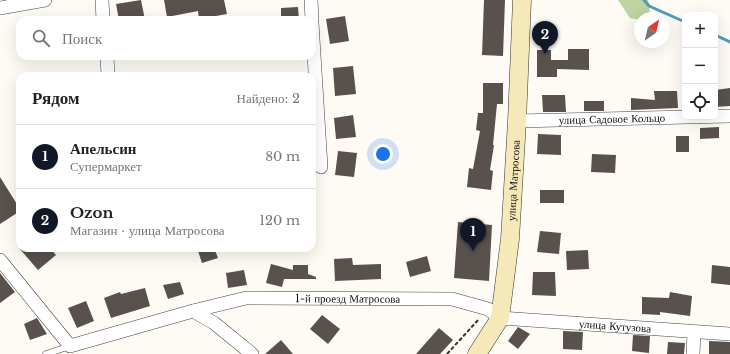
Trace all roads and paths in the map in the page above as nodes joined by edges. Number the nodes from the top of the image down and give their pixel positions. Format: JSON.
{"nodes":[{"id":1,"x":46,"y":0,"type":"edge"},
{"id":2,"x":102,"y":0,"type":"edge"},
{"id":3,"x":310,"y":0,"type":"edge"},
{"id":4,"x":522,"y":0,"type":"edge"},
{"id":5,"x":0,"y":8,"type":"edge"},
{"id":6,"x":103,"y":16,"type":"edge"},
{"id":7,"x":312,"y":16,"type":"edge"},
{"id":8,"x":107,"y":60,"type":"edge"},
{"id":9,"x":315,"y":60,"type":"edge"},
{"id":10,"x":108,"y":72,"type":"edge"},
{"id":11,"x":315,"y":72,"type":"edge"},
{"id":12,"x":316,"y":79,"type":"edge"},
{"id":13,"x":730,"y":116,"type":"edge"},
{"id":14,"x":517,"y":121,"type":"junction"},
{"id":15,"x":322,"y":167,"type":"dead end"},
{"id":16,"x":0,"y":260,"type":"edge"},
{"id":17,"x":193,"y":311,"type":"junction"},
{"id":18,"x":494,"y":314,"type":"junction"},
{"id":19,"x":694,"y":332,"type":"junction"},
{"id":20,"x":730,"y":334,"type":"edge"},
{"id":21,"x":70,"y":346,"type":"junction"},
{"id":22,"x":46,"y":354,"type":"edge"},
{"id":23,"x":252,"y":354,"type":"edge"},
{"id":24,"x":447,"y":354,"type":"edge"},
{"id":25,"x":477,"y":354,"type":"edge"},
{"id":26,"x":693,"y":354,"type":"edge"}],
"edges":[{"from":1,"to":5,"type":"street"},
{"from":2,"to":6,"type":"street"},
{"from":3,"to":7,"type":"street"},
{"from":4,"to":14,"type":"main road","name":"улица Матросова"},
{"from":8,"to":10,"type":"street"},
{"from":9,"to":11,"type":"street"},
{"from":12,"to":15,"type":"street"},
{"from":13,"to":14,"type":"street","name":"улица Садовое Кольцо"},
{"from":14,"to":18,"type":"main road","name":"улица Матросова"},
{"from":16,"to":21,"type":"street"},
{"from":17,"to":18,"type":"street","name":"1-й проезд Матросова"},
{"from":17,"to":21,"type":"street","name":"1-й проезд Матросова"},
{"from":17,"to":23,"type":"street"},
{"from":18,"to":19,"type":"street","name":"улица Кутузова"},
{"from":18,"to":24,"type":"path"},
{"from":18,"to":25,"type":"main road","name":"улица Матросова"},
{"from":19,"to":20,"type":"street","name":"улица Кутузова"},
{"from":19,"to":26,"type":"street"},
{"from":21,"to":22,"type":"lane"}]}
